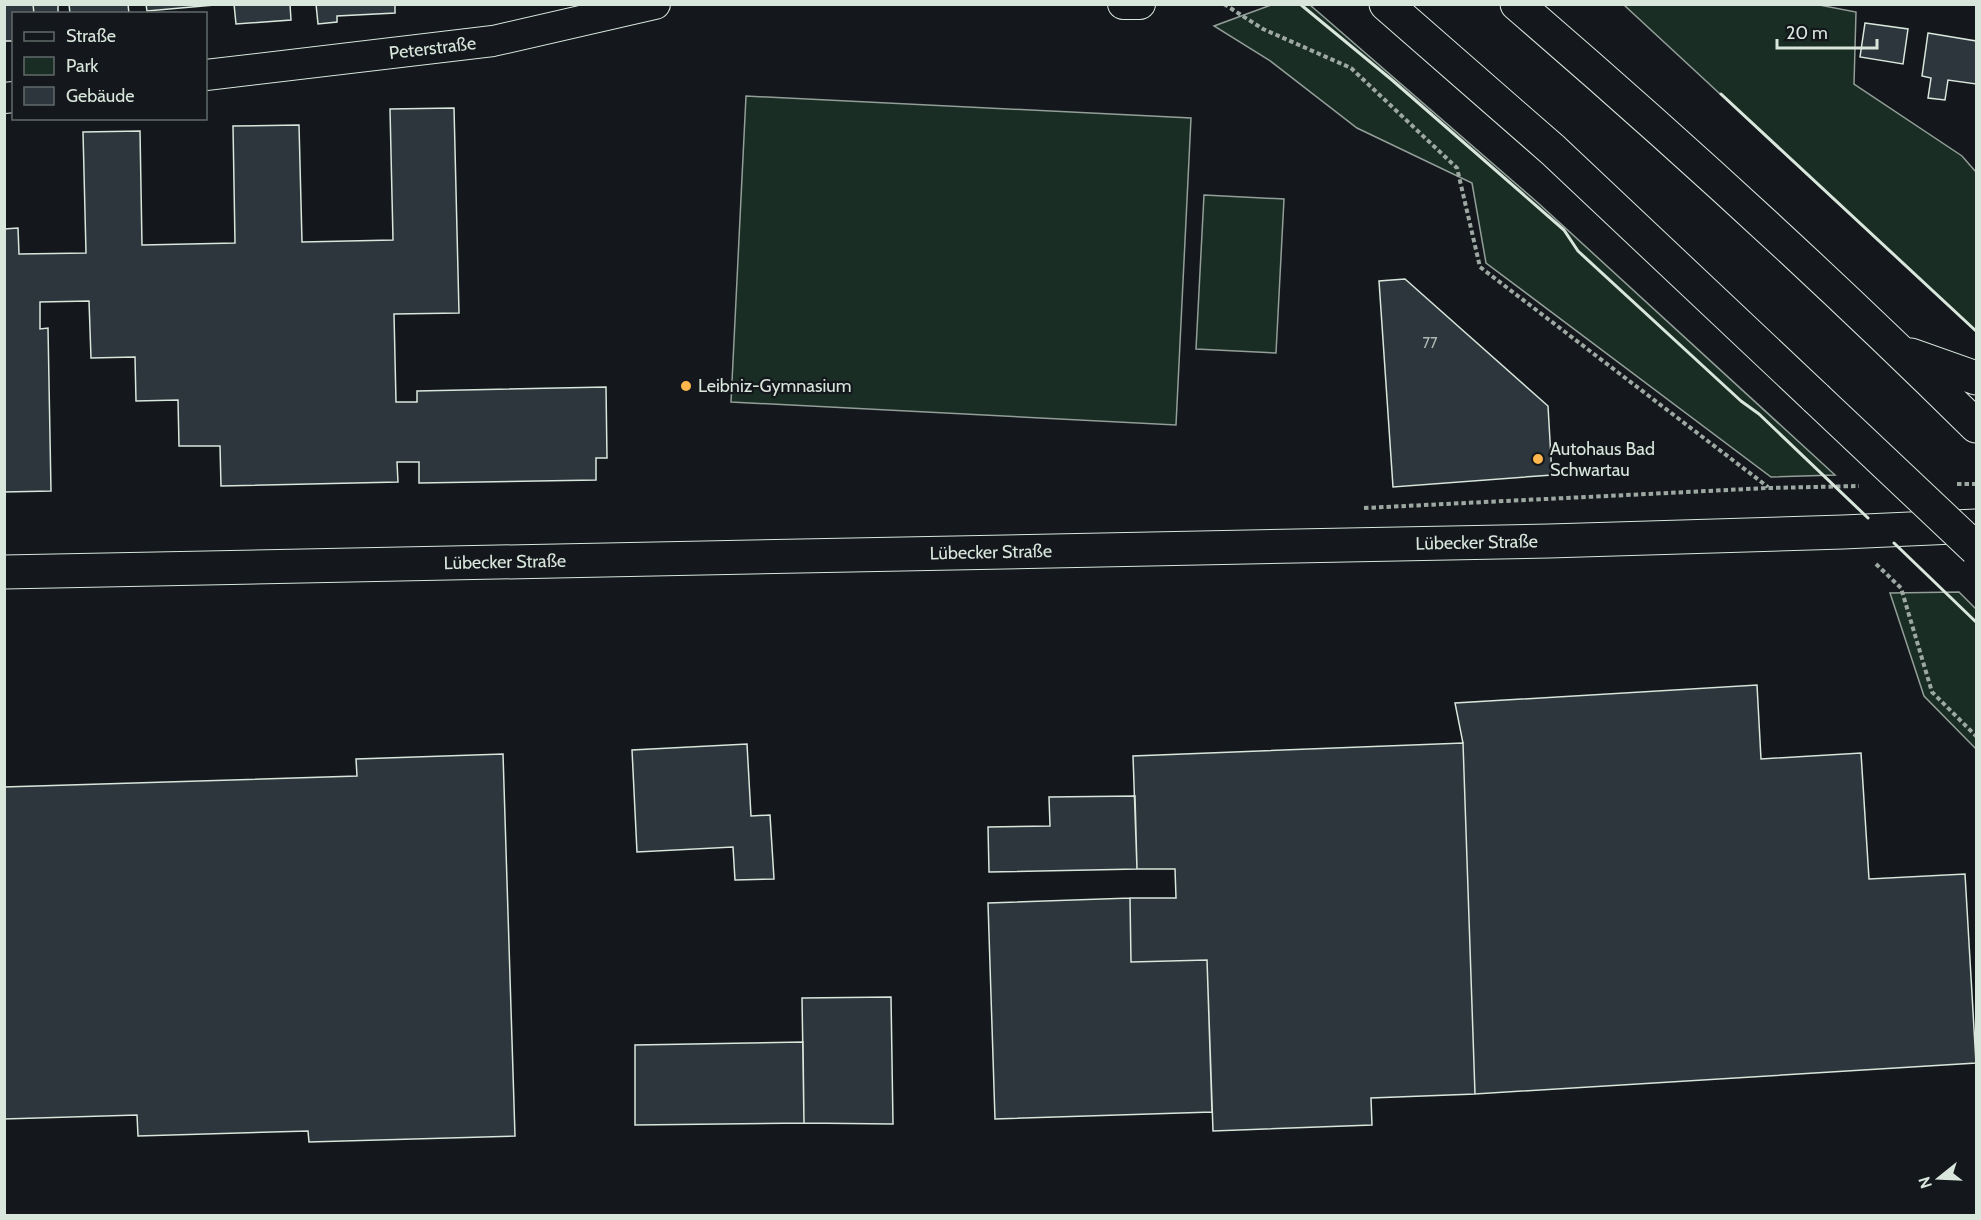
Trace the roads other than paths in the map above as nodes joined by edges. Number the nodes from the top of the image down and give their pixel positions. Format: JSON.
{"nodes":[{"id":1,"x":656,"y":4,"type":"edge"},
{"id":2,"x":1123,"y":4,"type":"edge"},
{"id":3,"x":1140,"y":4,"type":"edge"},
{"id":4,"x":1386,"y":4,"type":"edge"},
{"id":5,"x":1517,"y":4,"type":"edge"},
{"id":6,"x":207,"y":75,"type":"edge"},
{"id":7,"x":1901,"y":352,"type":"junction"},
{"id":8,"x":1977,"y":378,"type":"edge"},
{"id":9,"x":1977,"y":426,"type":"edge"},
{"id":10,"x":1977,"y":526,"type":"edge"},
{"id":11,"x":1977,"y":549,"type":"edge"},
{"id":12,"x":4,"y":572,"type":"edge"}],
"edges":[{"from":1,"to":6,"type":"street","name":"Peterstraße"},
{"from":2,"to":3,"type":"street"},
{"from":4,"to":11,"type":"main road","bridge":true},
{"from":5,"to":7,"type":"main road"},
{"from":7,"to":8,"type":"main road"},
{"from":7,"to":9,"type":"main road"},
{"from":10,"to":12,"type":"main road","name":"Lübecker Straße"}]}
